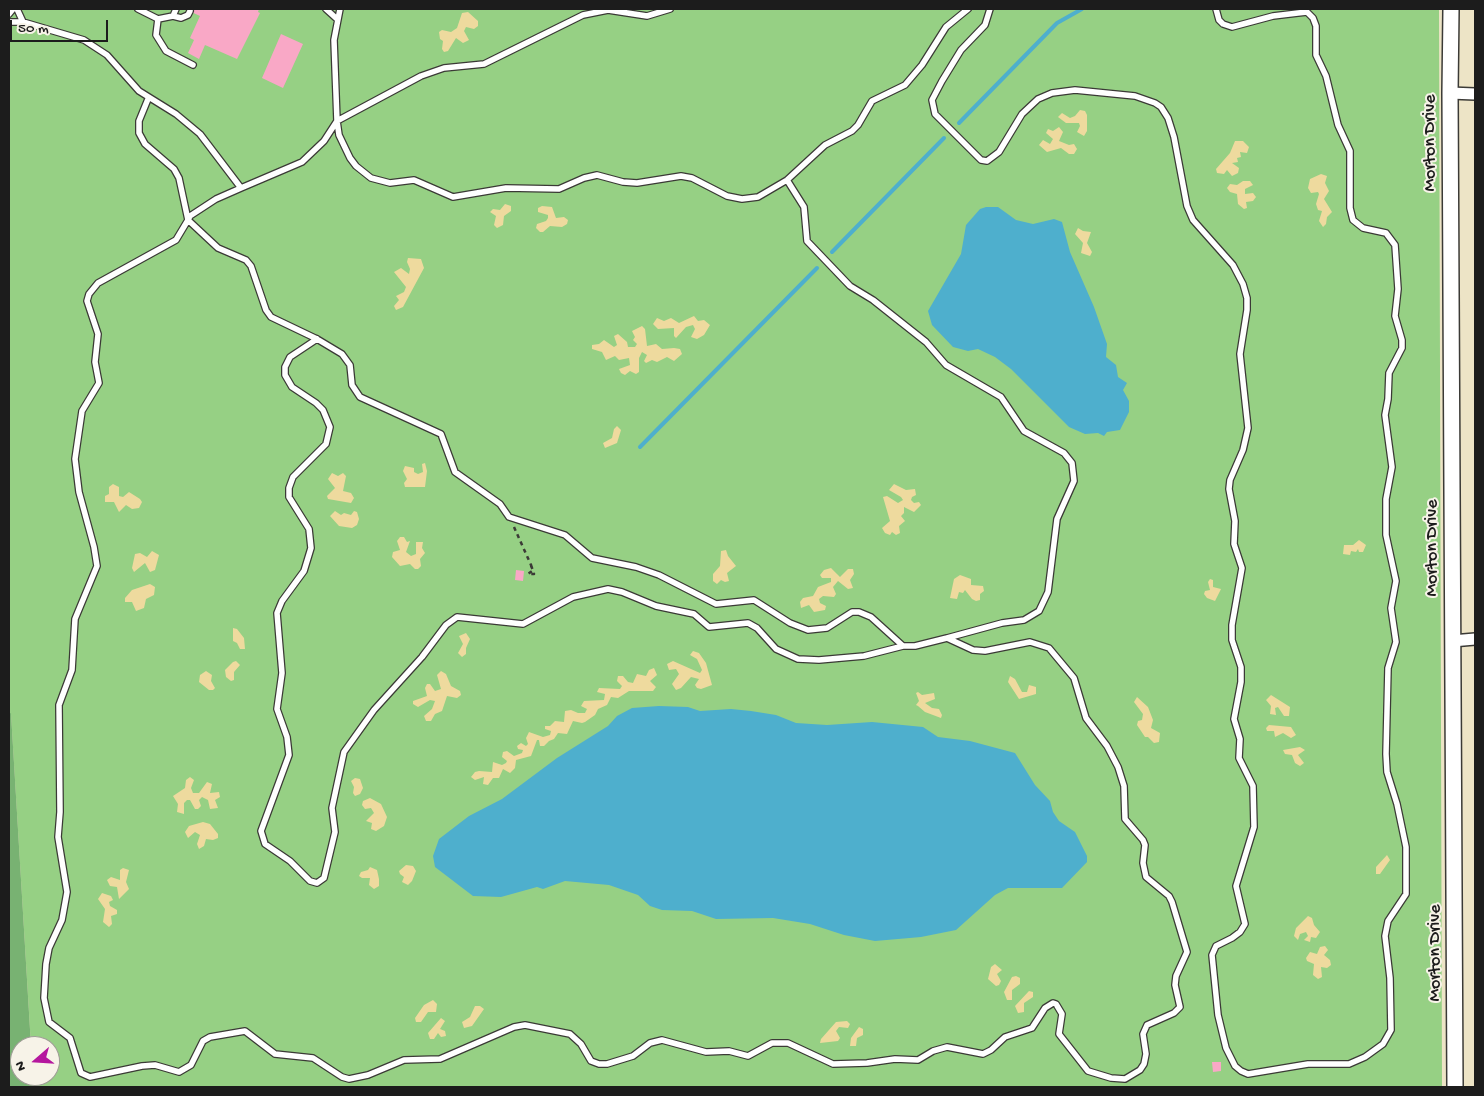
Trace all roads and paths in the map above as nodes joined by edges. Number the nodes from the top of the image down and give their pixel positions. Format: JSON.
{"nodes":[{"id":1,"x":13,"y":9,"type":"edge"},
{"id":2,"x":17,"y":9,"type":"edge"},
{"id":3,"x":138,"y":9,"type":"edge"},
{"id":4,"x":176,"y":9,"type":"edge"},
{"id":5,"x":326,"y":9,"type":"edge"},
{"id":6,"x":340,"y":9,"type":"edge"},
{"id":7,"x":670,"y":9,"type":"edge"},
{"id":8,"x":968,"y":9,"type":"edge"},
{"id":9,"x":990,"y":9,"type":"edge"},
{"id":10,"x":1216,"y":9,"type":"edge"},
{"id":11,"x":1451,"y":9,"type":"edge"},
{"id":12,"x":190,"y":11,"type":"dead end"},
{"id":13,"x":9,"y":14,"type":"edge"},
{"id":14,"x":173,"y":16,"type":"junction"},
{"id":15,"x":158,"y":19,"type":"junction"},
{"id":16,"x":337,"y":19,"type":"junction"},
{"id":17,"x":9,"y":22,"type":"edge"},
{"id":18,"x":23,"y":22,"type":"junction"},
{"id":19,"x":193,"y":64,"type":"dead end"},
{"id":20,"x":1450,"y":93,"type":"junction"},
{"id":21,"x":1475,"y":94,"type":"edge"},
{"id":22,"x":148,"y":99,"type":"junction"},
{"id":23,"x":337,"y":121,"type":"junction"},
{"id":24,"x":787,"y":180,"type":"junction"},
{"id":25,"x":241,"y":188,"type":"junction"},
{"id":26,"x":189,"y":219,"type":"junction"},
{"id":27,"x":316,"y":339,"type":"junction"},
{"id":28,"x":509,"y":517,"type":"junction"},
{"id":29,"x":531,"y":565,"type":"dead end"},
{"id":30,"x":952,"y":638,"type":"junction"},
{"id":31,"x":1475,"y":639,"type":"edge"},
{"id":32,"x":1452,"y":641,"type":"junction"},
{"id":33,"x":903,"y":646,"type":"junction"},
{"id":34,"x":1455,"y":1087,"type":"edge"}],
"edges":[{"from":1,"to":13,"type":"lane"},
{"from":2,"to":18,"type":"lane"},
{"from":3,"to":15,"type":"lane"},
{"from":4,"to":14,"type":"lane"},
{"from":5,"to":16,"type":"lane"},
{"from":6,"to":16,"type":"lane"},
{"from":7,"to":23,"type":"lane"},
{"from":8,"to":24,"type":"lane"},
{"from":9,"to":10,"type":"lane"},
{"from":11,"to":20,"type":"street","name":"Morton Drive"},
{"from":12,"to":14,"type":"lane"},
{"from":14,"to":15,"type":"lane"},
{"from":15,"to":19,"type":"lane"},
{"from":16,"to":23,"type":"lane"},
{"from":17,"to":18,"type":"lane"},
{"from":18,"to":22,"type":"lane"},
{"from":20,"to":21,"type":"street"},
{"from":20,"to":32,"type":"street","name":"Morton Drive"},
{"from":22,"to":25,"type":"lane"},
{"from":22,"to":26,"type":"lane"},
{"from":23,"to":24,"type":"lane"},
{"from":23,"to":25,"type":"lane"},
{"from":24,"to":30,"type":"lane"},
{"from":25,"to":26,"type":"lane"},
{"from":26,"to":27,"type":"lane"},
{"from":26,"to":30,"type":"lane"},
{"from":27,"to":28,"type":"lane"},
{"from":27,"to":33,"type":"lane"},
{"from":28,"to":29,"type":"path"},
{"from":28,"to":33,"type":"lane"},
{"from":30,"to":33,"type":"lane"},
{"from":31,"to":32,"type":"street"},
{"from":32,"to":34,"type":"street","name":"Morton Drive"}]}
